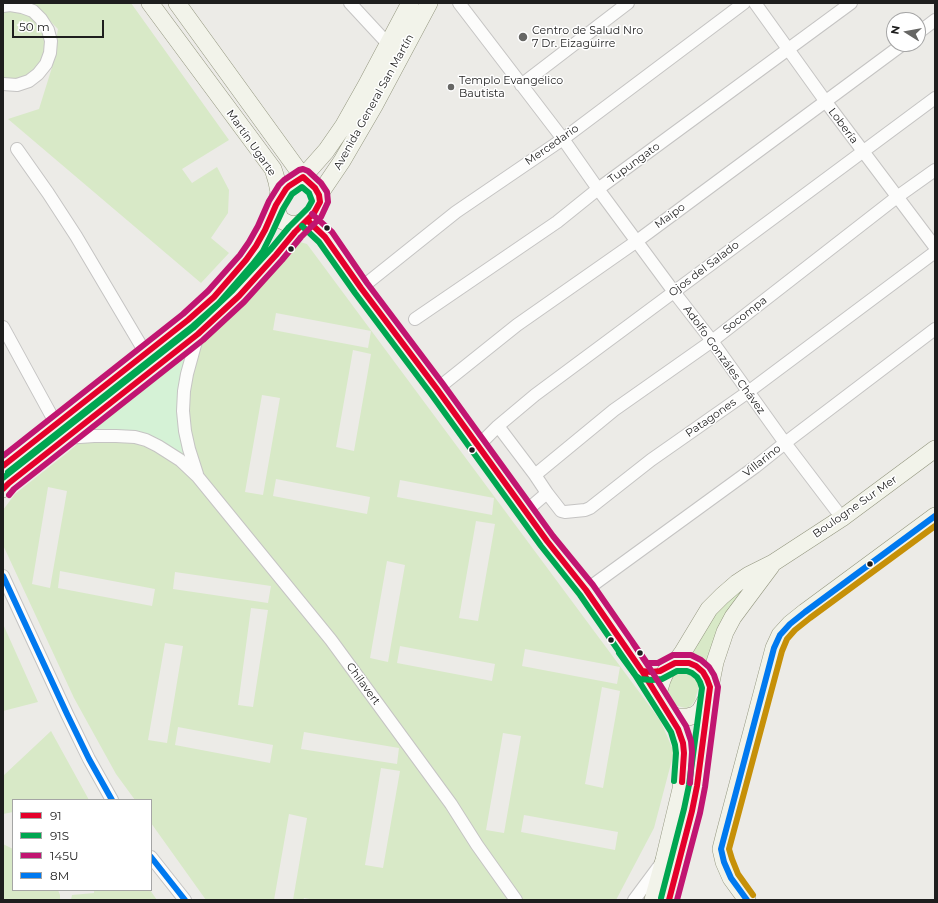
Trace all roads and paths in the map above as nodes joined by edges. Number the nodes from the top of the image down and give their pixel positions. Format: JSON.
{"nodes":[{"id":1,"x":150,"y":3,"type":"edge"},
{"id":2,"x":177,"y":3,"type":"edge"},
{"id":3,"x":350,"y":3,"type":"edge"},
{"id":4,"x":410,"y":3,"type":"edge"},
{"id":5,"x":429,"y":3,"type":"edge"},
{"id":6,"x":459,"y":3,"type":"edge"},
{"id":7,"x":628,"y":3,"type":"edge"},
{"id":8,"x":744,"y":3,"type":"edge"},
{"id":9,"x":755,"y":3,"type":"edge"},
{"id":10,"x":851,"y":3,"type":"edge"},
{"id":11,"x":3,"y":6,"type":"edge"},
{"id":12,"x":935,"y":20,"type":"edge"},
{"id":13,"x":926,"y":27,"type":"edge"},
{"id":14,"x":388,"y":44,"type":"junction"},
{"id":15,"x":788,"y":49,"type":"junction"},
{"id":16,"x":892,"y":52,"type":"edge"},
{"id":17,"x":3,"y":84,"type":"edge"},
{"id":18,"x":521,"y":85,"type":"junction"},
{"id":19,"x":935,"y":98,"type":"edge"},
{"id":20,"x":826,"y":102,"type":"junction"},
{"id":21,"x":562,"y":139,"type":"junction"},
{"id":22,"x":17,"y":149,"type":"dead end"},
{"id":23,"x":862,"y":152,"type":"junction"},
{"id":24,"x":935,"y":170,"type":"edge"},
{"id":25,"x":302,"y":177,"type":"junction"},
{"id":26,"x":598,"y":189,"type":"junction"},
{"id":27,"x":319,"y":195,"type":"junction"},
{"id":28,"x":897,"y":197,"type":"junction"},
{"id":29,"x":276,"y":205,"type":"junction"},
{"id":30,"x":307,"y":220,"type":"junction"},
{"id":31,"x":637,"y":241,"type":"junction"},
{"id":32,"x":935,"y":247,"type":"edge"},
{"id":33,"x":935,"y":252,"type":"edge"},
{"id":34,"x":361,"y":288,"type":"junction"},
{"id":35,"x":674,"y":292,"type":"junction"},
{"id":36,"x":415,"y":319,"type":"dead end"},
{"id":37,"x":3,"y":327,"type":"edge"},
{"id":38,"x":935,"y":329,"type":"edge"},
{"id":39,"x":198,"y":334,"type":"junction"},
{"id":40,"x":712,"y":341,"type":"junction"},
{"id":41,"x":146,"y":354,"type":"junction"},
{"id":42,"x":437,"y":389,"type":"junction"},
{"id":43,"x":748,"y":392,"type":"junction"},
{"id":44,"x":56,"y":424,"type":"junction"},
{"id":45,"x":498,"y":426,"type":"junction"},
{"id":46,"x":66,"y":438,"type":"junction"},
{"id":47,"x":785,"y":443,"type":"junction"},
{"id":48,"x":478,"y":446,"type":"junction"},
{"id":49,"x":935,"y":449,"type":"edge"},
{"id":50,"x":3,"y":466,"type":"edge"},
{"id":51,"x":535,"y":475,"type":"junction"},
{"id":52,"x":198,"y":477,"type":"junction"},
{"id":53,"x":3,"y":489,"type":"edge"},
{"id":54,"x":547,"y":493,"type":"junction"},
{"id":55,"x":526,"y":511,"type":"junction"},
{"id":56,"x":935,"y":516,"type":"edge"},
{"id":57,"x":842,"y":518,"type":"junction"},
{"id":58,"x":773,"y":563,"type":"junction"},
{"id":59,"x":3,"y":576,"type":"edge"},
{"id":60,"x":586,"y":590,"type":"junction"},
{"id":61,"x":673,"y":665,"type":"junction"},
{"id":62,"x":642,"y":671,"type":"junction"},
{"id":63,"x":709,"y":691,"type":"junction"},
{"id":64,"x":659,"y":697,"type":"junction"},
{"id":65,"x":669,"y":714,"type":"junction"},
{"id":66,"x":111,"y":799,"type":"edge"},
{"id":67,"x":152,"y":858,"type":"edge"},
{"id":68,"x":664,"y":860,"type":"junction"},
{"id":69,"x":185,"y":900,"type":"edge"},
{"id":70,"x":516,"y":900,"type":"edge"},
{"id":71,"x":634,"y":900,"type":"edge"},
{"id":72,"x":653,"y":900,"type":"edge"},
{"id":73,"x":669,"y":900,"type":"edge"},
{"id":74,"x":747,"y":900,"type":"edge"}],
"edges":[{"from":1,"to":29,"type":"street","name":"Martín Ugarte"},
{"from":2,"to":25,"type":"street","name":"Martín Ugarte"},
{"from":3,"to":14,"type":"street"},
{"from":4,"to":14,"type":"street","name":"Avenida General San Martín"},
{"from":5,"to":27,"type":"street","name":"Avenida General San Martín"},
{"from":6,"to":18,"type":"street","name":"Adolfo Gonzáles Chávez"},
{"from":7,"to":18,"type":"street"},
{"from":8,"to":21,"type":"street","name":"Mercedario"},
{"from":9,"to":15,"type":"street","name":"Lobería"},
{"from":10,"to":15,"type":"street","name":"Tupungato"},
{"from":11,"to":17,"type":"street"},
{"from":12,"to":13,"type":"street"},
{"from":14,"to":25,"type":"street","name":"Avenida General San Martín"},
{"from":15,"to":20,"type":"street","name":"Lobería"},
{"from":15,"to":26,"type":"street","name":"Tupungato"},
{"from":16,"to":20,"type":"street","name":"Maipo"},
{"from":18,"to":21,"type":"street","name":"Adolfo Gonzáles Chávez"},
{"from":19,"to":23,"type":"street","name":"Ojos del Salado"},
{"from":20,"to":23,"type":"street","name":"Lobería"},
{"from":20,"to":31,"type":"street","name":"Maipo"},
{"from":21,"to":26,"type":"street","name":"Adolfo Gonzáles Chávez"},
{"from":21,"to":34,"type":"street","name":"Mercedario"},
{"from":22,"to":41,"type":"street"},
{"from":23,"to":28,"type":"street","name":"Lobería"},
{"from":23,"to":35,"type":"street","name":"Ojos del Salado"},
{"from":24,"to":28,"type":"street","name":"Socompa"},
{"from":25,"to":27,"type":"street","name":"Martín Ugarte"},
{"from":25,"to":29,"type":"street","name":"Avenida General San Martín"},
{"from":26,"to":31,"type":"street","name":"Adolfo Gonzáles Chávez"},
{"from":26,"to":36,"type":"street","name":"Tupungato"},
{"from":27,"to":30,"type":"street","name":"Avenida General San Martín"},
{"from":28,"to":32,"type":"street","name":"Lobería"},
{"from":28,"to":40,"type":"street","name":"Socompa"},
{"from":29,"to":30,"type":"street"},
{"from":29,"to":41,"type":"street","name":"Avenida General San Martín"},
{"from":30,"to":34,"type":"street"},
{"from":30,"to":39,"type":"street","name":"Avenida General San Martín"},
{"from":31,"to":35,"type":"street","name":"Adolfo Gonzáles Chávez"},
{"from":31,"to":42,"type":"street","name":"Maipo"},
{"from":33,"to":43,"type":"street","name":"Patagones"},
{"from":34,"to":42,"type":"street"},
{"from":35,"to":40,"type":"street","name":"Adolfo Gonzáles Chávez"},
{"from":35,"to":45,"type":"street","name":"Ojos del Salado"},
{"from":37,"to":44,"type":"street"},
{"from":38,"to":47,"type":"street","name":"Villarino"},
{"from":39,"to":46,"type":"street","name":"Avenida General San Martín"},
{"from":39,"to":52,"type":"street","name":"Chilavert"},
{"from":40,"to":43,"type":"street","name":"Adolfo Gonzáles Chávez"},
{"from":40,"to":51,"type":"street","name":"Socompa"},
{"from":41,"to":44,"type":"street","name":"Avenida General San Martín"},
{"from":42,"to":48,"type":"street"},
{"from":43,"to":47,"type":"street","name":"Adolfo Gonzáles Chávez"},
{"from":43,"to":54,"type":"street","name":"Patagones"},
{"from":44,"to":50,"type":"street","name":"Avenida General San Martín"},
{"from":45,"to":48,"type":"street","name":"Ojos del Salado"},
{"from":45,"to":51,"type":"street"},
{"from":46,"to":52,"type":"street","name":"Chilavert"},
{"from":46,"to":53,"type":"street","name":"Avenida General San Martín"},
{"from":47,"to":57,"type":"street","name":"Adolfo Gonzáles Chávez"},
{"from":47,"to":60,"type":"street","name":"Villarino"},
{"from":48,"to":55,"type":"street"},
{"from":49,"to":57,"type":"street","name":"Boulogne Sur Mer"},
{"from":51,"to":54,"type":"street"},
{"from":52,"to":70,"type":"street","name":"Chilavert"},
{"from":54,"to":55,"type":"street"},
{"from":55,"to":60,"type":"street"},
{"from":56,"to":74,"type":"street"},
{"from":57,"to":58,"type":"street","name":"Boulogne Sur Mer"},
{"from":58,"to":61,"type":"street","name":"Boulogne Sur Mer"},
{"from":58,"to":63,"type":"street","name":"Boulogne Sur Mer"},
{"from":59,"to":66,"type":"street"},
{"from":60,"to":62,"type":"street"},
{"from":61,"to":62,"type":"street"},
{"from":61,"to":63,"type":"street"},
{"from":61,"to":64,"type":"street"},
{"from":62,"to":64,"type":"street"},
{"from":63,"to":65,"type":"street"},
{"from":63,"to":73,"type":"street","name":"Boulogne Sur Mer"},
{"from":64,"to":65,"type":"street"},
{"from":65,"to":68,"type":"street"},
{"from":67,"to":69,"type":"street"},
{"from":68,"to":71,"type":"street"},
{"from":68,"to":72,"type":"street"}]}
